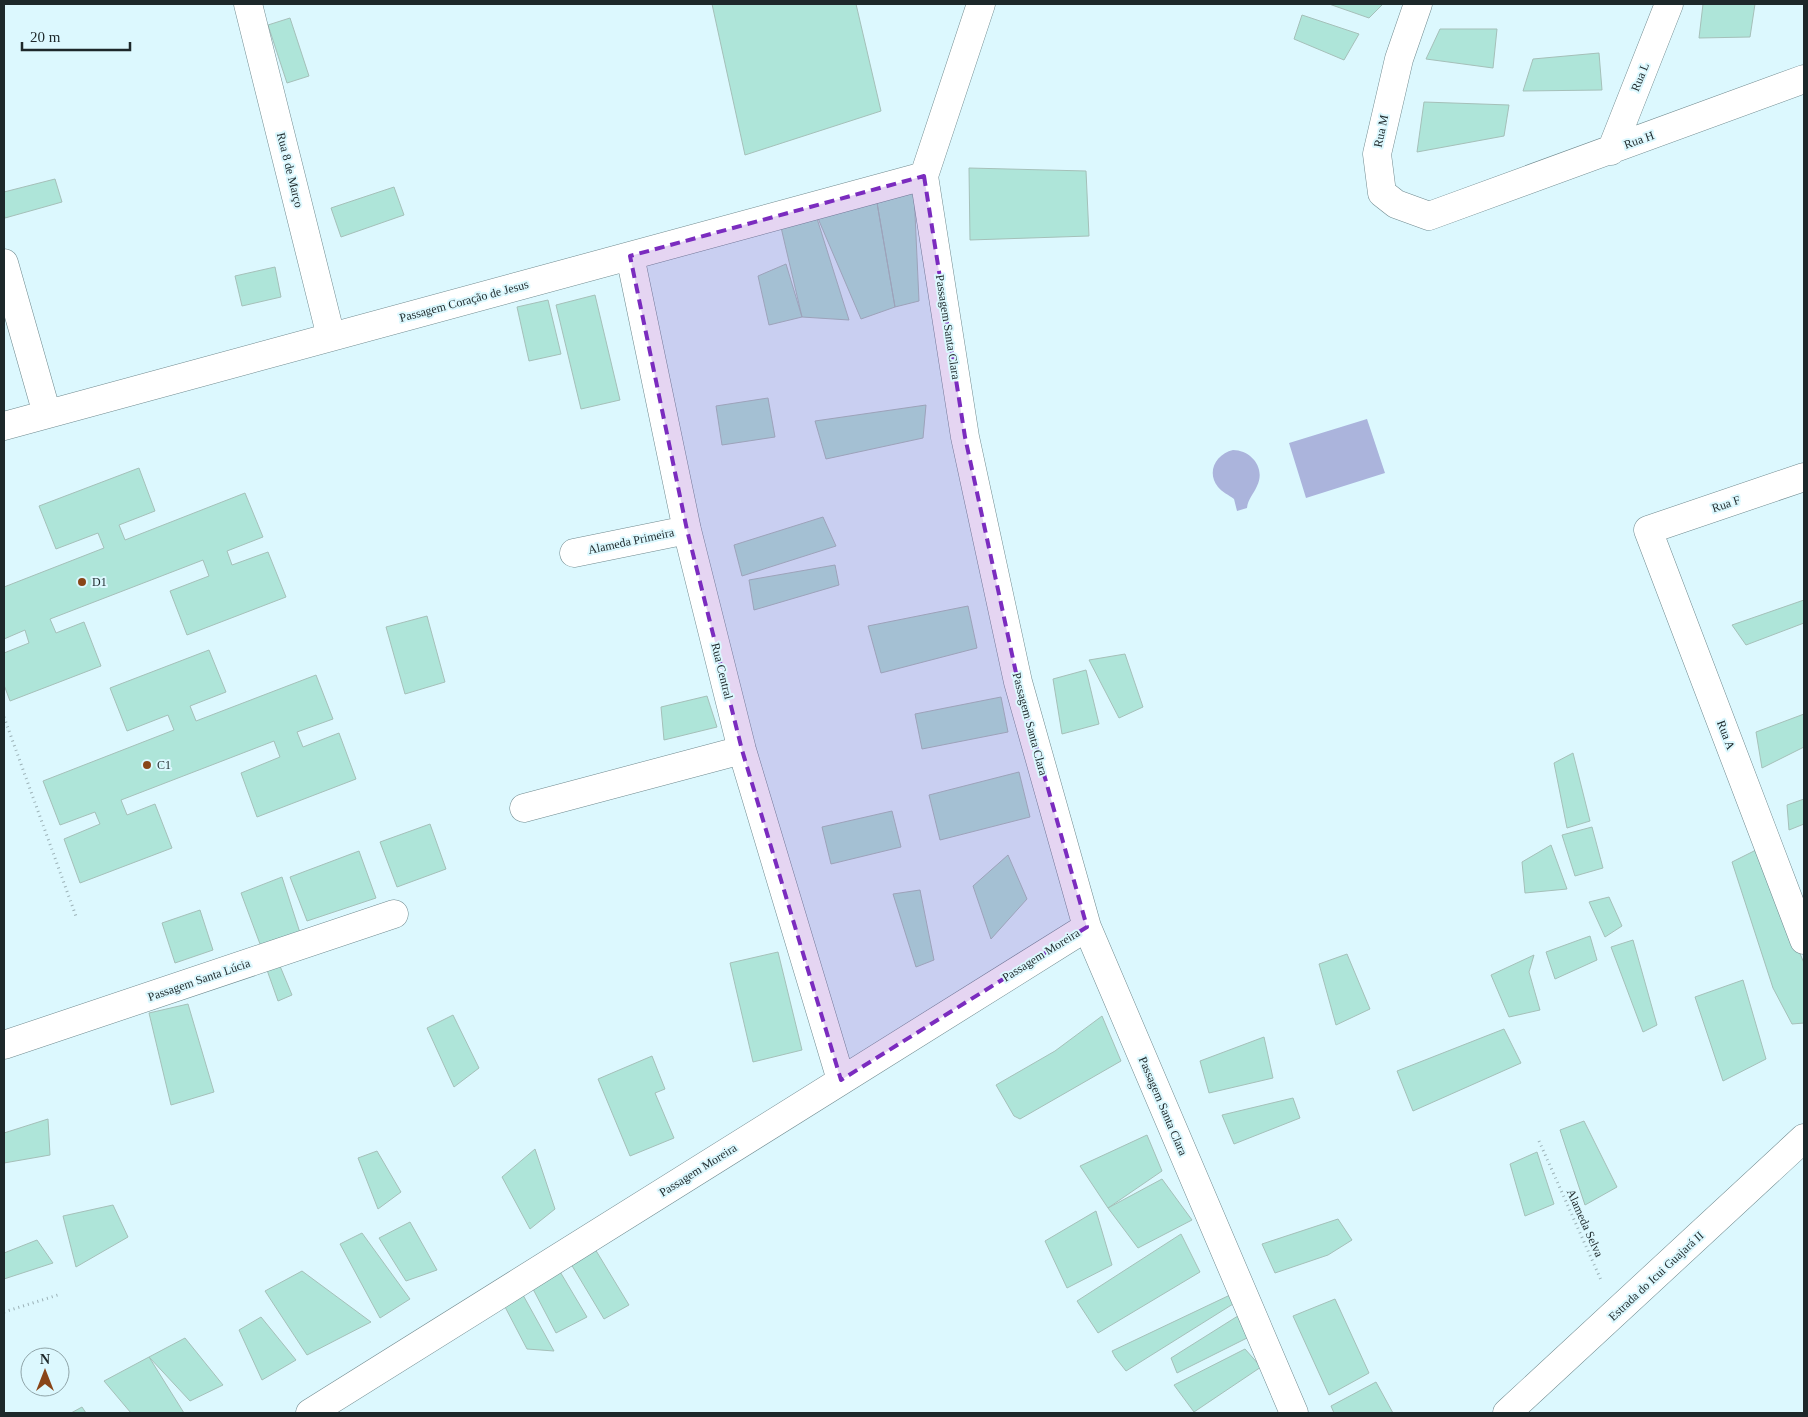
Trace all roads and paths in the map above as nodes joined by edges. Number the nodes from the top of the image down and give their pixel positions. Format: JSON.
{"nodes":[{"id":1,"x":248,"y":4,"type":"edge"},
{"id":2,"x":981,"y":4,"type":"edge"},
{"id":3,"x":1418,"y":4,"type":"edge"},
{"id":4,"x":1669,"y":4,"type":"edge"},
{"id":5,"x":1804,"y":79,"type":"edge"},
{"id":6,"x":1611,"y":150,"type":"junction"},
{"id":7,"x":924,"y":176,"type":"junction"},
{"id":8,"x":1473,"y":201,"type":"joint"},
{"id":9,"x":630,"y":256,"type":"junction"},
{"id":10,"x":4,"y":263,"type":"edge"},
{"id":11,"x":331,"y":337,"type":"junction"},
{"id":12,"x":47,"y":414,"type":"junction"},
{"id":13,"x":4,"y":426,"type":"edge"},
{"id":14,"x":1804,"y":477,"type":"edge"},
{"id":15,"x":687,"y":530,"type":"junction"},
{"id":16,"x":1648,"y":530,"type":"joint"},
{"id":17,"x":574,"y":553,"type":"dead end"},
{"id":18,"x":4,"y":717,"type":"edge"},
{"id":19,"x":742,"y":750,"type":"junction"},
{"id":20,"x":524,"y":808,"type":"dead end"},
{"id":21,"x":394,"y":914,"type":"dead end"},
{"id":22,"x":77,"y":919,"type":"dead end"},
{"id":23,"x":1087,"y":927,"type":"junction"},
{"id":24,"x":1804,"y":940,"type":"edge"},
{"id":25,"x":4,"y":1045,"type":"edge"},
{"id":26,"x":841,"y":1080,"type":"junction"},
{"id":27,"x":1804,"y":1138,"type":"edge"},
{"id":28,"x":1539,"y":1142,"type":"dead end"},
{"id":29,"x":61,"y":1294,"type":"dead end"},
{"id":30,"x":4,"y":1312,"type":"edge"},
{"id":31,"x":1616,"y":1313,"type":"junction"},
{"id":32,"x":310,"y":1413,"type":"edge"},
{"id":33,"x":1294,"y":1413,"type":"edge"},
{"id":34,"x":1507,"y":1413,"type":"edge"}],
"edges":[{"from":1,"to":11,"type":"street","name":"Rua 8 de Março"},
{"from":2,"to":7,"type":"street","name":"Passagem Santa Clara"},
{"from":3,"to":8,"type":"street","name":"Rua M"},
{"from":4,"to":6,"type":"street","name":"Rua L"},
{"from":5,"to":6,"type":"street","name":"Rua H"},
{"from":6,"to":8,"type":"street","name":"Rua H"},
{"from":7,"to":9,"type":"street","name":"Passagem Coração de Jesus"},
{"from":7,"to":23,"type":"street","name":"Passagem Santa Clara"},
{"from":9,"to":11,"type":"street","name":"Passagem Coração de Jesus"},
{"from":9,"to":15,"type":"street","name":"Rua Central"},
{"from":10,"to":12,"type":"street"},
{"from":11,"to":12,"type":"street","name":"Passagem Coração de Jesus"},
{"from":12,"to":13,"type":"street","name":"Passagem Coração de Jesus"},
{"from":14,"to":16,"type":"street","name":"Rua F"},
{"from":15,"to":17,"type":"street","name":"Alameda Primeira"},
{"from":15,"to":19,"type":"street","name":"Rua Central"},
{"from":16,"to":24,"type":"street","name":"Rua A"},
{"from":18,"to":22,"type":"path"},
{"from":19,"to":20,"type":"street"},
{"from":19,"to":26,"type":"street","name":"Rua Central"},
{"from":21,"to":25,"type":"street","name":"Passagem Santa Lúcia"},
{"from":23,"to":26,"type":"street","name":"Passagem Moreira"},
{"from":23,"to":33,"type":"street","name":"Passagem Santa Clara"},
{"from":26,"to":32,"type":"street","name":"Passagem Moreira"},
{"from":27,"to":31,"type":"street","name":"Estrada do Icui Guajará II"},
{"from":28,"to":31,"type":"path","name":"Alameda Selva"},
{"from":29,"to":30,"type":"path"},
{"from":31,"to":34,"type":"street","name":"Estrada do Icui Guajará II"}]}
